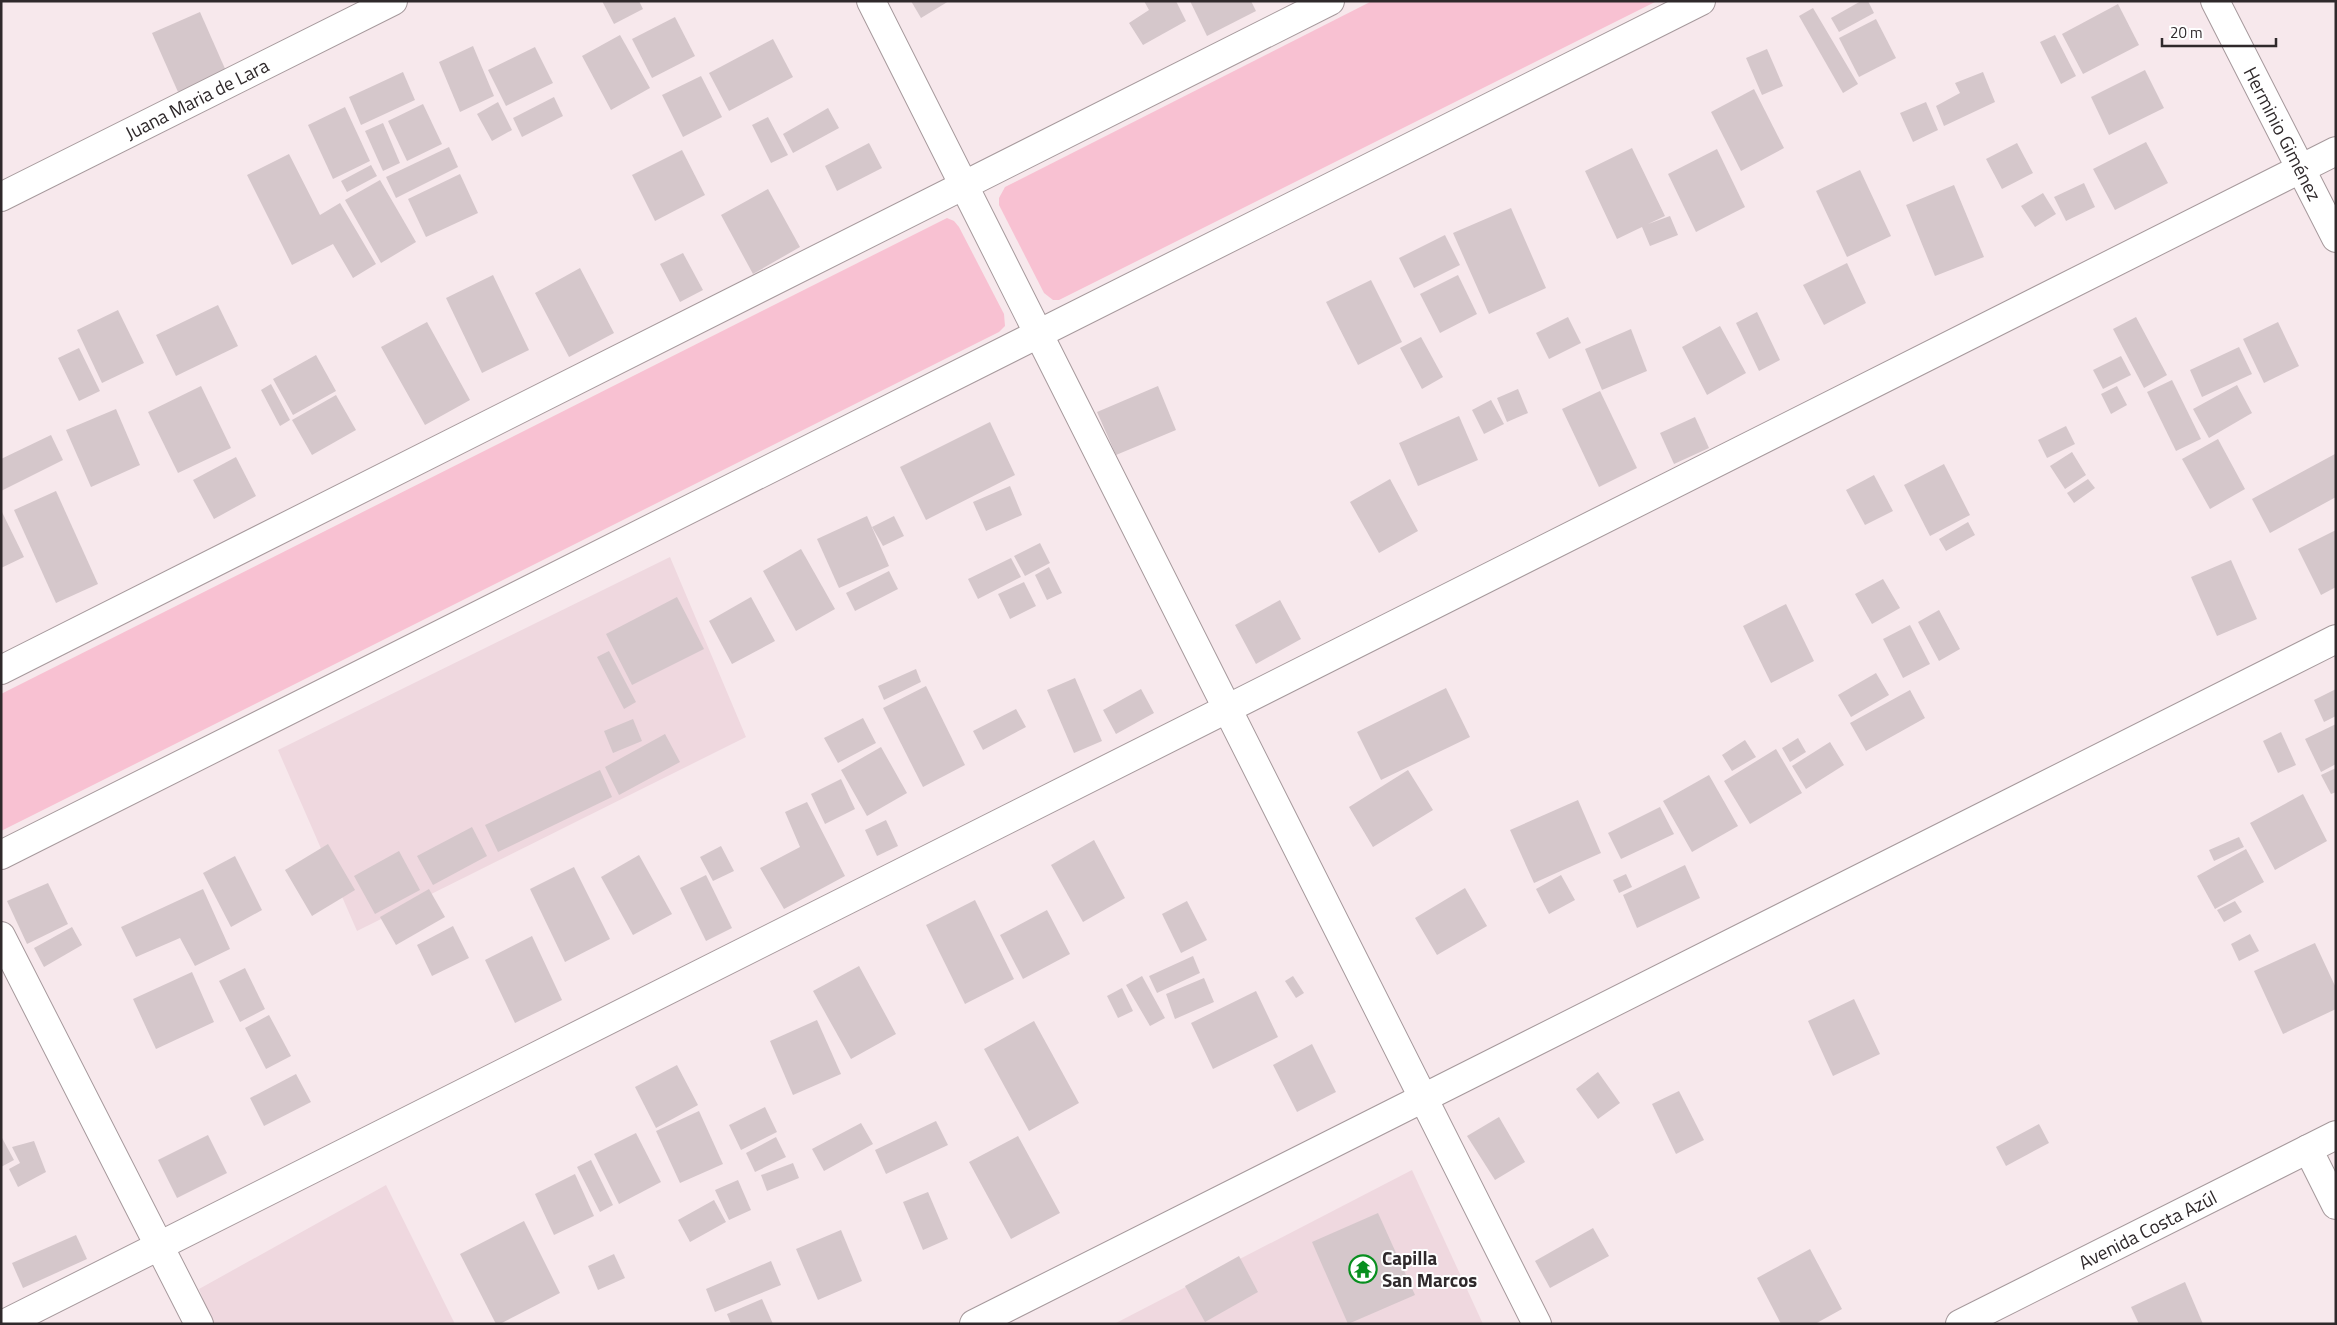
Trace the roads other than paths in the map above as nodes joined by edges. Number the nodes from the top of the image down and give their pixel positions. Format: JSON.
{"nodes":[{"id":1,"x":393,"y":1,"type":"edge"},
{"id":2,"x":871,"y":1,"type":"edge"},
{"id":3,"x":1330,"y":1,"type":"edge"},
{"id":4,"x":1701,"y":1,"type":"edge"},
{"id":5,"x":2215,"y":1,"type":"edge"},
{"id":6,"x":2336,"y":151,"type":"edge"},
{"id":7,"x":2300,"y":169,"type":"junction"},
{"id":8,"x":964,"y":186,"type":"junction"},
{"id":9,"x":1,"y":198,"type":"edge"},
{"id":10,"x":2336,"y":238,"type":"edge"},
{"id":11,"x":1038,"y":334,"type":"junction"},
{"id":12,"x":2336,"y":639,"type":"edge"},
{"id":13,"x":1,"y":670,"type":"edge"},
{"id":14,"x":1227,"y":708,"type":"junction"},
{"id":15,"x":1,"y":855,"type":"edge"},
{"id":16,"x":1,"y":936,"type":"edge"},
{"id":17,"x":1423,"y":1098,"type":"junction"},
{"id":18,"x":2336,"y":1135,"type":"edge"},
{"id":19,"x":2308,"y":1150,"type":"junction"},
{"id":20,"x":2336,"y":1205,"type":"edge"},
{"id":21,"x":159,"y":1245,"type":"junction"},
{"id":22,"x":4,"y":1324,"type":"edge"},
{"id":23,"x":199,"y":1324,"type":"edge"},
{"id":24,"x":974,"y":1324,"type":"edge"},
{"id":25,"x":1537,"y":1324,"type":"edge"},
{"id":26,"x":1960,"y":1324,"type":"edge"}],
"edges":[{"from":1,"to":9,"type":"street","name":"Juana Maria de Lara"},
{"from":2,"to":8,"type":"street"},
{"from":3,"to":8,"type":"street"},
{"from":4,"to":11,"type":"street"},
{"from":5,"to":7,"type":"street","name":"Herminio Giménez"},
{"from":6,"to":7,"type":"street"},
{"from":7,"to":10,"type":"street","name":"Herminio Giménez"},
{"from":7,"to":14,"type":"street"},
{"from":8,"to":11,"type":"street"},
{"from":8,"to":13,"type":"street"},
{"from":11,"to":14,"type":"street"},
{"from":11,"to":15,"type":"street"},
{"from":12,"to":17,"type":"street"},
{"from":14,"to":17,"type":"street"},
{"from":14,"to":21,"type":"street"},
{"from":16,"to":21,"type":"street"},
{"from":17,"to":24,"type":"street"},
{"from":17,"to":25,"type":"street"},
{"from":18,"to":19,"type":"street","name":"Avenida Costa Azúl"},
{"from":19,"to":20,"type":"street"},
{"from":19,"to":26,"type":"street","name":"Avenida Costa Azúl"},
{"from":21,"to":22,"type":"street"},
{"from":21,"to":23,"type":"street"}]}
